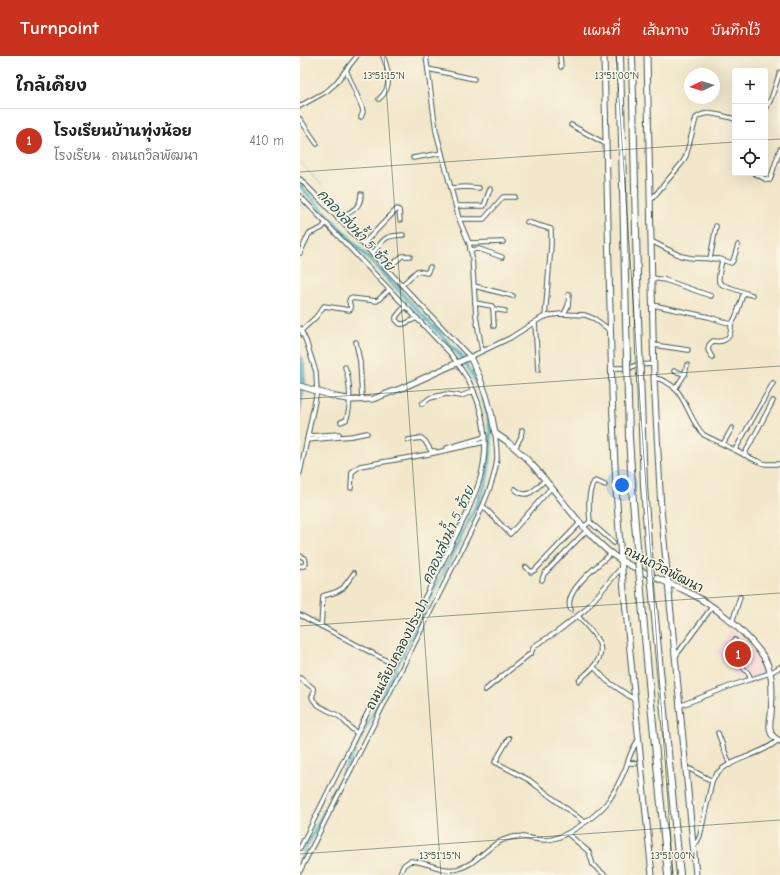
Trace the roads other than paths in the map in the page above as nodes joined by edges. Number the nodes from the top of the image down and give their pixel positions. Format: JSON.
{"nodes":[{"id":1,"x":357,"y":56,"type":"edge"},
{"id":2,"x":383,"y":56,"type":"edge"},
{"id":3,"x":426,"y":56,"type":"edge"},
{"id":4,"x":560,"y":56,"type":"edge"},
{"id":5,"x":604,"y":56,"type":"edge"},
{"id":6,"x":620,"y":56,"type":"edge"},
{"id":7,"x":632,"y":56,"type":"edge"},
{"id":8,"x":647,"y":56,"type":"edge"},
{"id":9,"x":561,"y":67,"type":"dead end"},
{"id":10,"x":428,"y":69,"type":"junction"},
{"id":11,"x":346,"y":70,"type":"junction"},
{"id":12,"x":780,"y":72,"type":"edge"},
{"id":13,"x":474,"y":79,"type":"dead end"},
{"id":14,"x":379,"y":99,"type":"dead end"},
{"id":15,"x":768,"y":105,"type":"edge"},
{"id":16,"x":300,"y":106,"type":"edge"},
{"id":17,"x":361,"y":116,"type":"dead end"},
{"id":18,"x":300,"y":118,"type":"edge"},
{"id":19,"x":732,"y":118,"type":"edge"},
{"id":20,"x":571,"y":124,"type":"dead end"},
{"id":21,"x":317,"y":144,"type":"dead end"},
{"id":22,"x":606,"y":144,"type":"junction"},
{"id":23,"x":780,"y":149,"type":"edge"},
{"id":24,"x":442,"y":153,"type":"junction"},
{"id":25,"x":413,"y":158,"type":"dead end"},
{"id":26,"x":760,"y":176,"type":"edge"},
{"id":27,"x":300,"y":179,"type":"edge"},
{"id":28,"x":451,"y":188,"type":"junction"},
{"id":29,"x":479,"y":188,"type":"dead end"},
{"id":30,"x":490,"y":189,"type":"dead end"},
{"id":31,"x":361,"y":194,"type":"dead end"},
{"id":32,"x":300,"y":196,"type":"edge"},
{"id":33,"x":516,"y":196,"type":"dead end"},
{"id":34,"x":650,"y":201,"type":"junction"},
{"id":35,"x":456,"y":206,"type":"junction"},
{"id":36,"x":338,"y":219,"type":"junction"},
{"id":37,"x":459,"y":219,"type":"junction"},
{"id":38,"x":400,"y":220,"type":"dead end"},
{"id":39,"x":527,"y":222,"type":"dead end"},
{"id":40,"x":326,"y":223,"type":"junction"},
{"id":41,"x":716,"y":226,"type":"dead end"},
{"id":42,"x":403,"y":235,"type":"dead end"},
{"id":43,"x":651,"y":241,"type":"junction"},
{"id":44,"x":503,"y":242,"type":"dead end"},
{"id":45,"x":469,"y":243,"type":"junction"},
{"id":46,"x":363,"y":244,"type":"junction"},
{"id":47,"x":738,"y":245,"type":"dead end"},
{"id":48,"x":470,"y":250,"type":"junction"},
{"id":49,"x":300,"y":253,"type":"edge"},
{"id":50,"x":372,"y":254,"type":"junction"},
{"id":51,"x":410,"y":256,"type":"dead end"},
{"id":52,"x":502,"y":257,"type":"dead end"},
{"id":53,"x":710,"y":259,"type":"junction"},
{"id":54,"x":722,"y":260,"type":"junction"},
{"id":55,"x":430,"y":267,"type":"dead end"},
{"id":56,"x":387,"y":269,"type":"junction"},
{"id":57,"x":652,"y":278,"type":"junction"},
{"id":58,"x":402,"y":285,"type":"junction"},
{"id":59,"x":474,"y":286,"type":"junction"},
{"id":60,"x":389,"y":290,"type":"junction"},
{"id":61,"x":746,"y":293,"type":"junction"},
{"id":62,"x":569,"y":294,"type":"dead end"},
{"id":63,"x":752,"y":295,"type":"dead end"},
{"id":64,"x":513,"y":296,"type":"dead end"},
{"id":65,"x":711,"y":296,"type":"dead end"},
{"id":66,"x":475,"y":303,"type":"junction"},
{"id":67,"x":653,"y":305,"type":"junction"},
{"id":68,"x":405,"y":306,"type":"junction"},
{"id":69,"x":493,"y":309,"type":"junction"},
{"id":70,"x":505,"y":311,"type":"dead end"},
{"id":71,"x":564,"y":314,"type":"junction"},
{"id":72,"x":545,"y":317,"type":"junction"},
{"id":73,"x":417,"y":318,"type":"junction"},
{"id":74,"x":535,"y":322,"type":"junction"},
{"id":75,"x":731,"y":324,"type":"junction"},
{"id":76,"x":494,"y":326,"type":"dead end"},
{"id":77,"x":301,"y":329,"type":"edge"},
{"id":78,"x":611,"y":331,"type":"junction"},
{"id":79,"x":356,"y":342,"type":"dead end"},
{"id":80,"x":654,"y":345,"type":"junction"},
{"id":81,"x":688,"y":350,"type":"dead end"},
{"id":82,"x":482,"y":351,"type":"junction"},
{"id":83,"x":712,"y":357,"type":"dead end"},
{"id":84,"x":468,"y":358,"type":"junction"},
{"id":85,"x":458,"y":363,"type":"junction"},
{"id":86,"x":654,"y":364,"type":"junction"},
{"id":87,"x":687,"y":365,"type":"dead end"},
{"id":88,"x":345,"y":367,"type":"dead end"},
{"id":89,"x":612,"y":368,"type":"junction"},
{"id":90,"x":538,"y":370,"type":"dead end"},
{"id":91,"x":674,"y":371,"type":"dead end"},
{"id":92,"x":685,"y":374,"type":"junction"},
{"id":93,"x":654,"y":378,"type":"junction"},
{"id":94,"x":773,"y":383,"type":"dead end"},
{"id":95,"x":302,"y":387,"type":"edge"},
{"id":96,"x":676,"y":389,"type":"junction"},
{"id":97,"x":316,"y":391,"type":"junction"},
{"id":98,"x":474,"y":391,"type":"junction"},
{"id":99,"x":349,"y":399,"type":"junction"},
{"id":100,"x":362,"y":399,"type":"junction"},
{"id":101,"x":773,"y":401,"type":"dead end"},
{"id":102,"x":422,"y":404,"type":"dead end"},
{"id":103,"x":341,"y":422,"type":"dead end"},
{"id":104,"x":732,"y":428,"type":"dead end"},
{"id":105,"x":522,"y":430,"type":"dead end"},
{"id":106,"x":367,"y":433,"type":"dead end"},
{"id":107,"x":495,"y":433,"type":"junction"},
{"id":108,"x":339,"y":434,"type":"dead end"},
{"id":109,"x":485,"y":437,"type":"junction"},
{"id":110,"x":307,"y":438,"type":"junction"},
{"id":111,"x":408,"y":440,"type":"dead end"},
{"id":112,"x":485,"y":442,"type":"junction"},
{"id":113,"x":723,"y":444,"type":"junction"},
{"id":114,"x":515,"y":448,"type":"junction"},
{"id":115,"x":735,"y":450,"type":"junction"},
{"id":116,"x":744,"y":455,"type":"junction"},
{"id":117,"x":780,"y":464,"type":"edge"},
{"id":118,"x":300,"y":473,"type":"edge"},
{"id":119,"x":545,"y":480,"type":"junction"},
{"id":120,"x":605,"y":485,"type":"dead end"},
{"id":121,"x":351,"y":488,"type":"dead end"},
{"id":122,"x":551,"y":488,"type":"junction"},
{"id":123,"x":515,"y":489,"type":"dead end"},
{"id":124,"x":483,"y":506,"type":"junction"},
{"id":125,"x":590,"y":522,"type":"junction"},
{"id":126,"x":583,"y":527,"type":"junction"},
{"id":127,"x":614,"y":543,"type":"dead end"},
{"id":128,"x":612,"y":553,"type":"junction"},
{"id":129,"x":300,"y":556,"type":"edge"},
{"id":130,"x":621,"y":560,"type":"junction"},
{"id":131,"x":300,"y":566,"type":"edge"},
{"id":132,"x":526,"y":567,"type":"dead end"},
{"id":133,"x":622,"y":567,"type":"junction"},
{"id":134,"x":354,"y":573,"type":"dead end"},
{"id":135,"x":542,"y":580,"type":"dead end"},
{"id":136,"x":667,"y":582,"type":"junction"},
{"id":137,"x":740,"y":597,"type":"dead end"},
{"id":138,"x":712,"y":607,"type":"junction"},
{"id":139,"x":571,"y":610,"type":"dead end"},
{"id":140,"x":300,"y":615,"type":"edge"},
{"id":141,"x":578,"y":616,"type":"junction"},
{"id":142,"x":732,"y":623,"type":"junction"},
{"id":143,"x":322,"y":626,"type":"junction"},
{"id":144,"x":735,"y":640,"type":"dead end"},
{"id":145,"x":674,"y":657,"type":"junction"},
{"id":146,"x":391,"y":663,"type":"junction"},
{"id":147,"x":594,"y":667,"type":"junction"},
{"id":148,"x":780,"y":667,"type":"edge"},
{"id":149,"x":770,"y":673,"type":"junction"},
{"id":150,"x":300,"y":678,"type":"edge"},
{"id":151,"x":751,"y":679,"type":"junction"},
{"id":152,"x":579,"y":681,"type":"dead end"},
{"id":153,"x":485,"y":690,"type":"dead end"},
{"id":154,"x":635,"y":700,"type":"junction"},
{"id":155,"x":680,"y":706,"type":"junction"},
{"id":156,"x":357,"y":733,"type":"junction"},
{"id":157,"x":718,"y":733,"type":"dead end"},
{"id":158,"x":509,"y":738,"type":"dead end"},
{"id":159,"x":639,"y":739,"type":"junction"},
{"id":160,"x":779,"y":740,"type":"edge"},
{"id":161,"x":628,"y":763,"type":"junction"},
{"id":162,"x":636,"y":763,"type":"dead end"},
{"id":163,"x":730,"y":765,"type":"junction"},
{"id":164,"x":690,"y":769,"type":"dead end"},
{"id":165,"x":712,"y":781,"type":"junction"},
{"id":166,"x":584,"y":822,"type":"junction"},
{"id":167,"x":568,"y":834,"type":"junction"},
{"id":168,"x":693,"y":846,"type":"junction"},
{"id":169,"x":300,"y":848,"type":"edge"},
{"id":170,"x":300,"y":871,"type":"edge"},
{"id":171,"x":399,"y":875,"type":"edge"},
{"id":172,"x":605,"y":875,"type":"edge"},
{"id":173,"x":652,"y":875,"type":"edge"},
{"id":174,"x":668,"y":875,"type":"edge"},
{"id":175,"x":680,"y":875,"type":"edge"},
{"id":176,"x":696,"y":875,"type":"edge"}],
"edges":[{"from":1,"to":11,"type":"street"},
{"from":2,"to":14,"type":"street"},
{"from":3,"to":10,"type":"street"},
{"from":4,"to":9,"type":"street"},
{"from":5,"to":22,"type":"main road"},
{"from":6,"to":174,"type":"highway","bridge":true},
{"from":7,"to":175,"type":"highway","bridge":true},
{"from":8,"to":34,"type":"main road"},
{"from":10,"to":13,"type":"street"},
{"from":10,"to":24,"type":"street"},
{"from":11,"to":16,"type":"street"},
{"from":11,"to":17,"type":"street"},
{"from":12,"to":15,"type":"street"},
{"from":18,"to":21,"type":"street"},
{"from":19,"to":34,"type":"street"},
{"from":20,"to":22,"type":"street"},
{"from":22,"to":78,"type":"main road"},
{"from":23,"to":26,"type":"street"},
{"from":24,"to":25,"type":"street"},
{"from":24,"to":28,"type":"street"},
{"from":27,"to":36,"type":"street","name":"ถนนเลียบคลองประปา"},
{"from":28,"to":29,"type":"street"},
{"from":28,"to":35,"type":"street"},
{"from":30,"to":35,"type":"street"},
{"from":31,"to":36,"type":"street"},
{"from":32,"to":40,"type":"street"},
{"from":33,"to":37,"type":"street"},
{"from":34,"to":43,"type":"main road"},
{"from":35,"to":37,"type":"street"},
{"from":36,"to":46,"type":"street","name":"ถนนเลียบคลองประปา"},
{"from":37,"to":45,"type":"street"},
{"from":38,"to":46,"type":"street"},
{"from":39,"to":72,"type":"street"},
{"from":40,"to":49,"type":"street"},
{"from":40,"to":60,"type":"street"},
{"from":41,"to":53,"type":"street"},
{"from":42,"to":50,"type":"street"},
{"from":43,"to":53,"type":"street"},
{"from":43,"to":57,"type":"main road"},
{"from":44,"to":45,"type":"street"},
{"from":45,"to":48,"type":"street"},
{"from":46,"to":50,"type":"street","name":"ถนนเลียบคลองประปา"},
{"from":47,"to":54,"type":"street"},
{"from":48,"to":52,"type":"street"},
{"from":48,"to":59,"type":"street"},
{"from":50,"to":56,"type":"street","name":"ถนนเลียบคลองประปา"},
{"from":51,"to":56,"type":"street"},
{"from":53,"to":54,"type":"street"},
{"from":54,"to":61,"type":"street"},
{"from":55,"to":58,"type":"street"},
{"from":56,"to":58,"type":"street","name":"ถนนเลียบคลองประปา"},
{"from":57,"to":65,"type":"street"},
{"from":57,"to":67,"type":"main road"},
{"from":58,"to":84,"type":"street","name":"ถนนเลียบคลองประปา"},
{"from":59,"to":64,"type":"street"},
{"from":59,"to":66,"type":"street"},
{"from":60,"to":68,"type":"street"},
{"from":60,"to":77,"type":"street"},
{"from":61,"to":63,"type":"street"},
{"from":61,"to":75,"type":"street"},
{"from":62,"to":71,"type":"street"},
{"from":66,"to":69,"type":"street"},
{"from":66,"to":82,"type":"street"},
{"from":67,"to":75,"type":"street"},
{"from":67,"to":80,"type":"main road"},
{"from":68,"to":73,"type":"street"},
{"from":68,"to":73,"type":"street"},
{"from":69,"to":70,"type":"street"},
{"from":69,"to":76,"type":"street"},
{"from":71,"to":72,"type":"street"},
{"from":71,"to":78,"type":"street"},
{"from":72,"to":74,"type":"street"},
{"from":73,"to":85,"type":"street"},
{"from":74,"to":82,"type":"street"},
{"from":74,"to":90,"type":"street"},
{"from":75,"to":83,"type":"street"},
{"from":77,"to":97,"type":"street"},
{"from":78,"to":89,"type":"main road"},
{"from":79,"to":100,"type":"street"},
{"from":80,"to":81,"type":"street"},
{"from":80,"to":86,"type":"main road"},
{"from":82,"to":84,"type":"street"},
{"from":84,"to":85,"type":"main road"},
{"from":84,"to":107,"type":"main road","name":"ถนนเลียบคลองประปา"},
{"from":85,"to":98,"type":"street"},
{"from":85,"to":100,"type":"main road"},
{"from":86,"to":89,"type":"street"},
{"from":86,"to":93,"type":"main road"},
{"from":87,"to":92,"type":"street"},
{"from":88,"to":99,"type":"street"},
{"from":89,"to":130,"type":"main road"},
{"from":91,"to":92,"type":"street"},
{"from":92,"to":96,"type":"street"},
{"from":93,"to":96,"type":"street"},
{"from":93,"to":136,"type":"main road"},
{"from":94,"to":115,"type":"street"},
{"from":95,"to":97,"type":"main road"},
{"from":96,"to":113,"type":"street"},
{"from":97,"to":99,"type":"main road"},
{"from":97,"to":110,"type":"street"},
{"from":98,"to":102,"type":"street"},
{"from":98,"to":109,"type":"street"},
{"from":99,"to":100,"type":"main road"},
{"from":99,"to":103,"type":"street"},
{"from":101,"to":116,"type":"street"},
{"from":104,"to":113,"type":"street"},
{"from":105,"to":114,"type":"street"},
{"from":106,"to":110,"type":"street"},
{"from":107,"to":114,"type":"main road","name":"ถนนถวิลพัฒนา"},
{"from":107,"to":124,"type":"street","name":"ถนนเลียบคลองประปา"},
{"from":108,"to":110,"type":"street"},
{"from":109,"to":111,"type":"street"},
{"from":109,"to":112,"type":"street"},
{"from":110,"to":118,"type":"street"},
{"from":112,"to":121,"type":"street"},
{"from":112,"to":146,"type":"street"},
{"from":113,"to":115,"type":"street"},
{"from":114,"to":119,"type":"main road","name":"ถนนถวิลพัฒนา"},
{"from":115,"to":116,"type":"street"},
{"from":116,"to":117,"type":"street"},
{"from":119,"to":122,"type":"main road","name":"ถนนถวิลพัฒนา"},
{"from":119,"to":123,"type":"street"},
{"from":120,"to":125,"type":"street"},
{"from":122,"to":124,"type":"street"},
{"from":122,"to":126,"type":"main road","name":"ถนนถวิลพัฒนา"},
{"from":124,"to":170,"type":"street","name":"ถนนเลียบคลองประปา"},
{"from":125,"to":126,"type":"street"},
{"from":125,"to":127,"type":"street"},
{"from":126,"to":128,"type":"main road","name":"ถนนถวิลพัฒนา"},
{"from":126,"to":132,"type":"street"},
{"from":126,"to":135,"type":"street"},
{"from":128,"to":130,"type":"main road","name":"ถนนถวิลพัฒนา"},
{"from":128,"to":139,"type":"street"},
{"from":129,"to":131,"type":"street"},
{"from":130,"to":133,"type":"main road"},
{"from":130,"to":136,"type":"main road","name":"ถนนถวิลพัฒนา"},
{"from":133,"to":141,"type":"street"},
{"from":133,"to":154,"type":"main road"},
{"from":134,"to":143,"type":"street"},
{"from":136,"to":138,"type":"main road","name":"ถนนถวิลพัฒนา"},
{"from":136,"to":145,"type":"main road"},
{"from":137,"to":142,"type":"street"},
{"from":138,"to":142,"type":"main road","name":"ถนนถวิลพัฒนา"},
{"from":138,"to":145,"type":"street"},
{"from":140,"to":143,"type":"street"},
{"from":141,"to":147,"type":"street"},
{"from":141,"to":153,"type":"street"},
{"from":142,"to":149,"type":"main road","name":"ถนนถวิลพัฒนา"},
{"from":143,"to":146,"type":"street"},
{"from":144,"to":151,"type":"street"},
{"from":145,"to":155,"type":"main road"},
{"from":146,"to":156,"type":"street"},
{"from":147,"to":152,"type":"street"},
{"from":147,"to":154,"type":"street"},
{"from":148,"to":149,"type":"street"},
{"from":149,"to":151,"type":"street"},
{"from":149,"to":160,"type":"main road","name":"ถนนถวิลพัฒนา"},
{"from":150,"to":156,"type":"street"},
{"from":151,"to":155,"type":"street"},
{"from":154,"to":159,"type":"main road"},
{"from":155,"to":168,"type":"main road"},
{"from":156,"to":169,"type":"street"},
{"from":157,"to":163,"type":"street"},
{"from":158,"to":166,"type":"street"},
{"from":159,"to":161,"type":"street"},
{"from":159,"to":173,"type":"main road"},
{"from":160,"to":163,"type":"street"},
{"from":161,"to":162,"type":"street"},
{"from":161,"to":166,"type":"street"},
{"from":163,"to":165,"type":"street"},
{"from":164,"to":165,"type":"street"},
{"from":165,"to":168,"type":"street"},
{"from":166,"to":167,"type":"street"},
{"from":167,"to":171,"type":"street"},
{"from":167,"to":172,"type":"street"},
{"from":168,"to":176,"type":"main road"}]}
